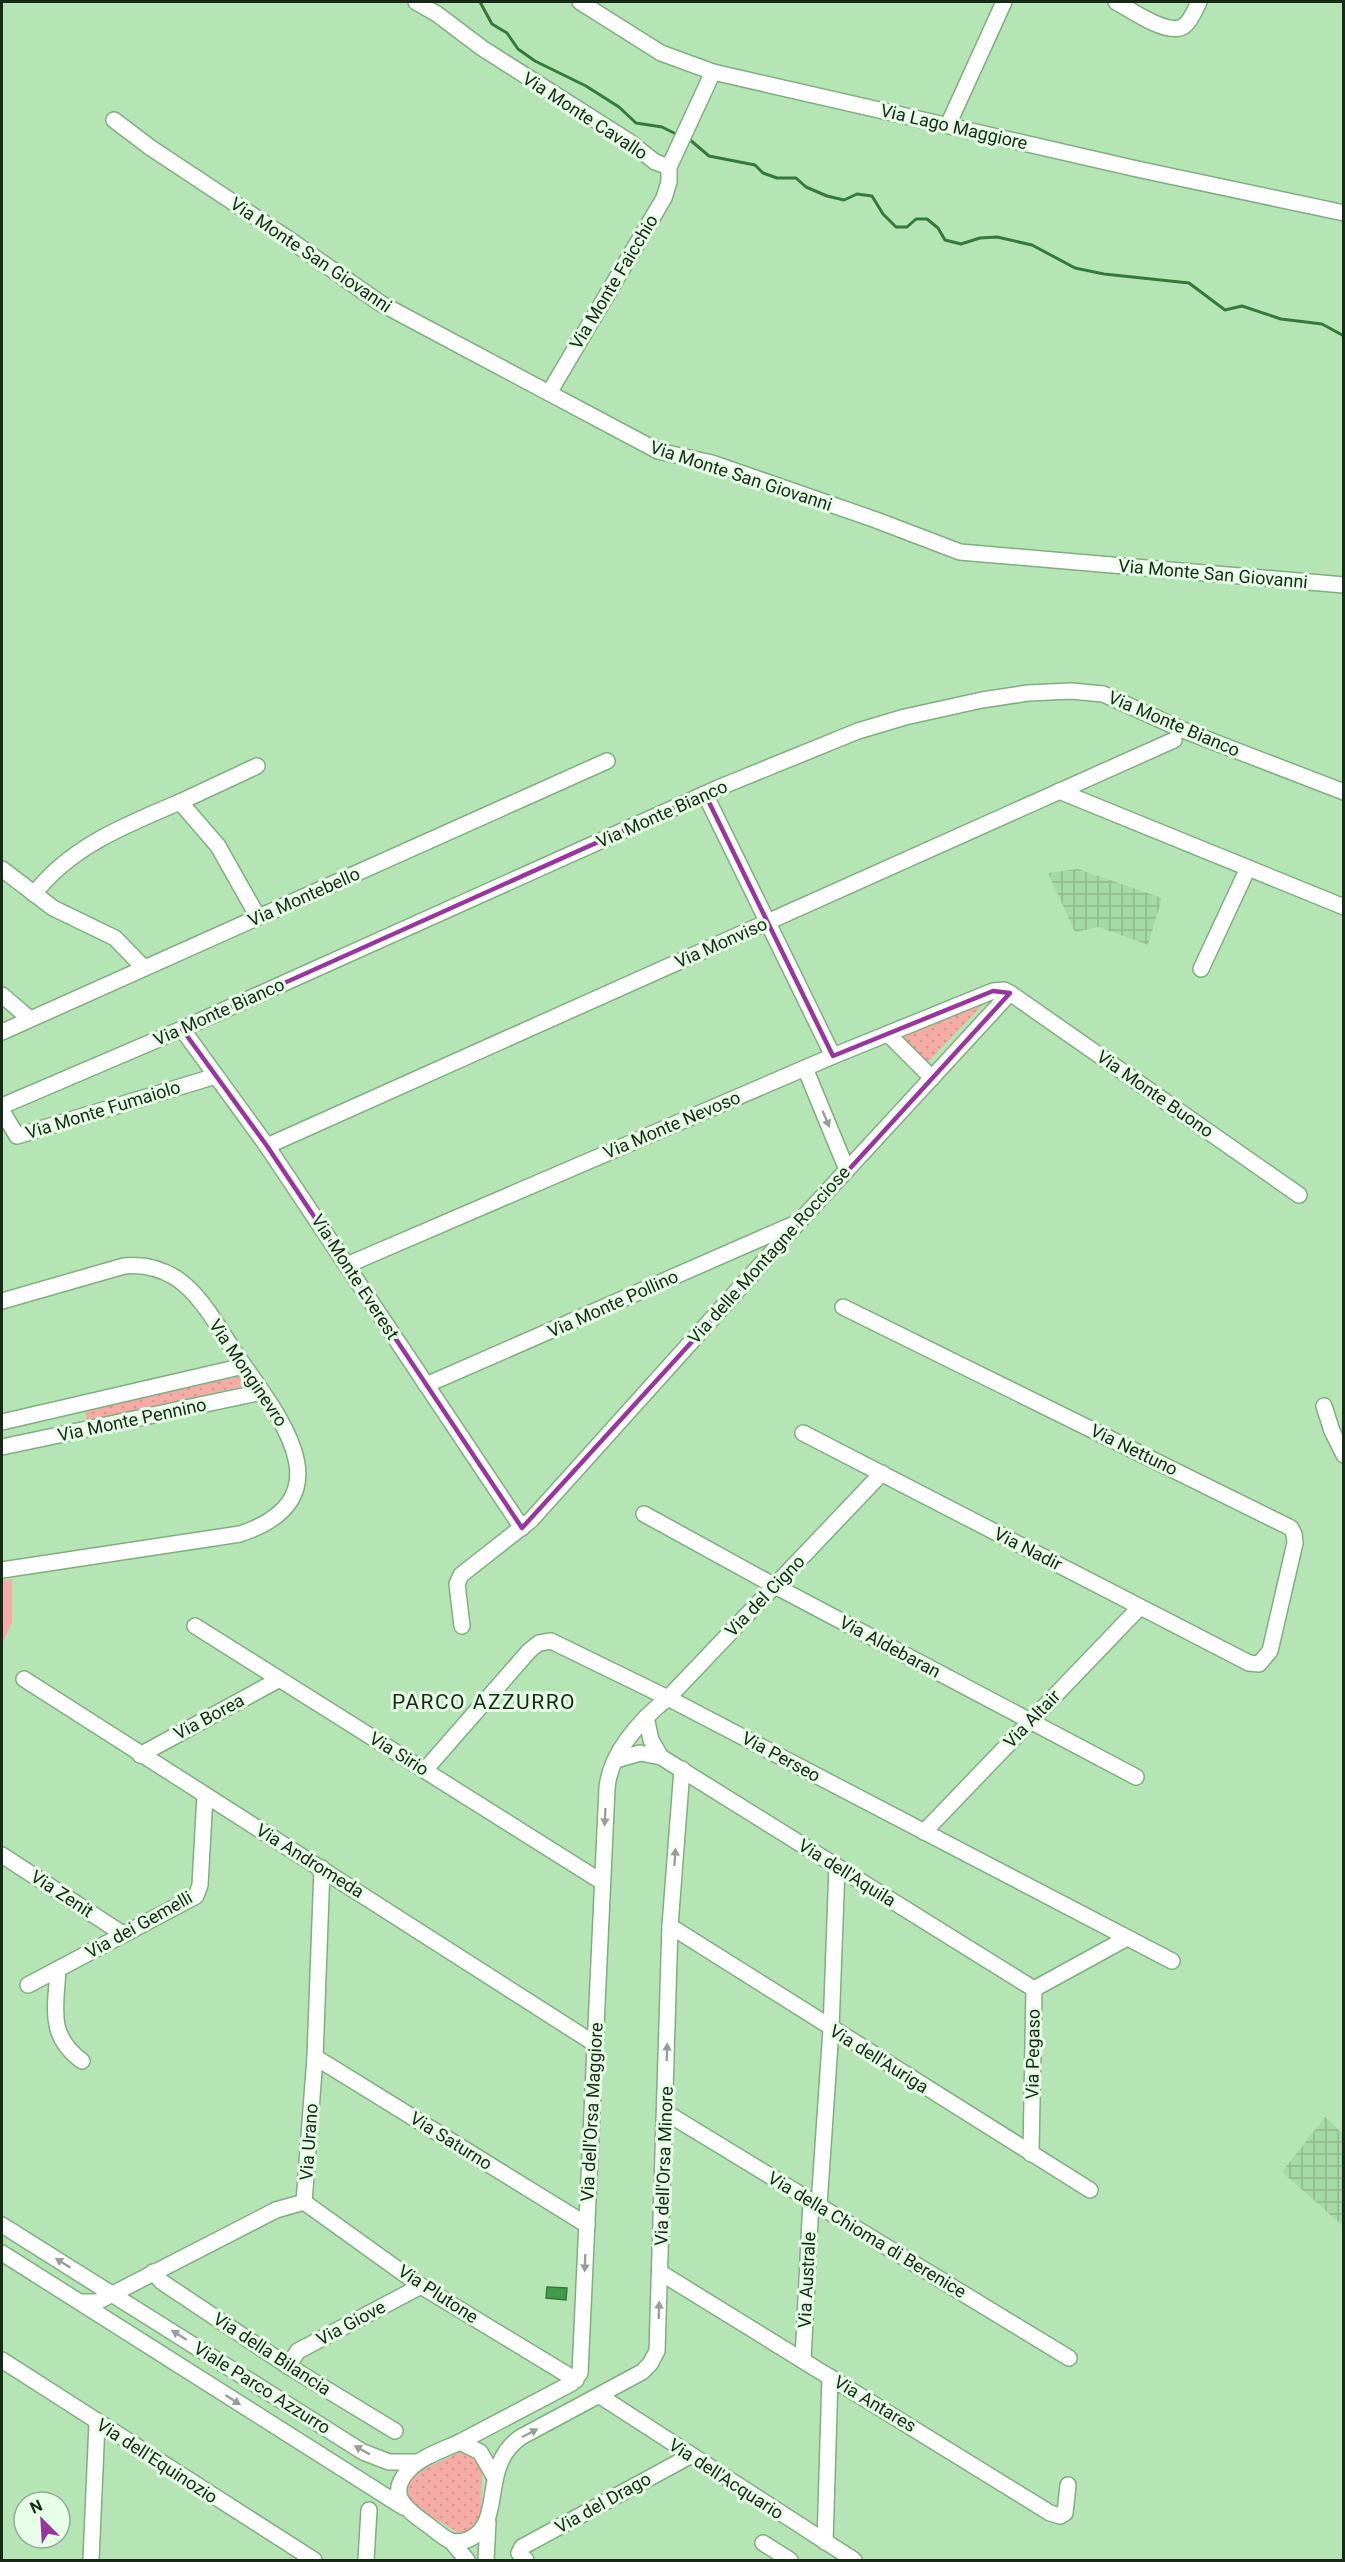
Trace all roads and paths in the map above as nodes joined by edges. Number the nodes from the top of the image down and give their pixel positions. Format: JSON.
{"nodes":[{"id":1,"x":416,"y":2,"type":"edge"},
{"id":2,"x":580,"y":2,"type":"edge"},
{"id":3,"x":1004,"y":2,"type":"edge"},
{"id":4,"x":1116,"y":2,"type":"edge"},
{"id":5,"x":1199,"y":2,"type":"edge"},
{"id":6,"x":713,"y":72,"type":"junction"},
{"id":7,"x":114,"y":120,"type":"dead end"},
{"id":8,"x":948,"y":125,"type":"junction"},
{"id":9,"x":669,"y":167,"type":"junction"},
{"id":10,"x":1344,"y":213,"type":"edge"},
{"id":11,"x":549,"y":393,"type":"junction"},
{"id":12,"x":1344,"y":585,"type":"edge"},
{"id":13,"x":1174,"y":740,"type":"dead end"},
{"id":14,"x":607,"y":761,"type":"dead end"},
{"id":15,"x":258,"y":766,"type":"dead end"},
{"id":16,"x":1059,"y":791,"type":"junction"},
{"id":17,"x":1344,"y":792,"type":"edge"},
{"id":18,"x":705,"y":794,"type":"junction"},
{"id":19,"x":180,"y":802,"type":"junction"},
{"id":20,"x":1248,"y":868,"type":"junction"},
{"id":21,"x":2,"y":869,"type":"edge"},
{"id":22,"x":33,"y":894,"type":"junction"},
{"id":23,"x":1344,"y":907,"type":"edge"},
{"id":24,"x":258,"y":917,"type":"junction"},
{"id":25,"x":767,"y":923,"type":"junction"},
{"id":26,"x":144,"y":968,"type":"junction"},
{"id":27,"x":1201,"y":969,"type":"dead end"},
{"id":28,"x":1004,"y":992,"type":"junction"},
{"id":29,"x":2,"y":995,"type":"edge"},
{"id":30,"x":30,"y":1019,"type":"junction"},
{"id":31,"x":182,"y":1029,"type":"junction"},
{"id":32,"x":2,"y":1032,"type":"edge"},
{"id":33,"x":888,"y":1034,"type":"junction"},
{"id":34,"x":833,"y":1056,"type":"junction"},
{"id":35,"x":805,"y":1068,"type":"junction"},
{"id":36,"x":216,"y":1076,"type":"junction"},
{"id":37,"x":932,"y":1078,"type":"junction"},
{"id":38,"x":2,"y":1106,"type":"edge"},
{"id":39,"x":2,"y":1111,"type":"edge"},
{"id":40,"x":267,"y":1146,"type":"junction"},
{"id":41,"x":847,"y":1170,"type":"junction"},
{"id":42,"x":1299,"y":1195,"type":"dead end"},
{"id":43,"x":799,"y":1222,"type":"junction"},
{"id":44,"x":347,"y":1265,"type":"junction"},
{"id":45,"x":2,"y":1300,"type":"edge"},
{"id":46,"x":843,"y":1307,"type":"dead end"},
{"id":47,"x":244,"y":1366,"type":"junction"},
{"id":48,"x":426,"y":1385,"type":"junction"},
{"id":49,"x":262,"y":1392,"type":"junction"},
{"id":50,"x":1324,"y":1406,"type":"dead end"},
{"id":51,"x":2,"y":1422,"type":"edge"},
{"id":52,"x":803,"y":1433,"type":"dead end"},
{"id":53,"x":2,"y":1447,"type":"edge"},
{"id":54,"x":1344,"y":1455,"type":"edge"},
{"id":55,"x":882,"y":1473,"type":"junction"},
{"id":56,"x":644,"y":1514,"type":"dead end"},
{"id":57,"x":522,"y":1528,"type":"junction"},
{"id":58,"x":2,"y":1570,"type":"edge"},
{"id":59,"x":775,"y":1586,"type":"junction"},
{"id":60,"x":1140,"y":1607,"type":"junction"},
{"id":61,"x":195,"y":1626,"type":"dead end"},
{"id":62,"x":462,"y":1626,"type":"dead end"},
{"id":63,"x":1254,"y":1665,"type":"joint"},
{"id":64,"x":24,"y":1679,"type":"dead end"},
{"id":65,"x":278,"y":1680,"type":"junction"},
{"id":66,"x":668,"y":1698,"type":"junction"},
{"id":67,"x":646,"y":1717,"type":"junction"},
{"id":68,"x":1031,"y":1721,"type":"junction"},
{"id":69,"x":140,"y":1755,"type":"junction"},
{"id":70,"x":661,"y":1757,"type":"junction"},
{"id":71,"x":616,"y":1760,"type":"junction"},
{"id":72,"x":682,"y":1769,"type":"junction"},
{"id":73,"x":426,"y":1770,"type":"junction"},
{"id":74,"x":1136,"y":1777,"type":"dead end"},
{"id":75,"x":205,"y":1795,"type":"junction"},
{"id":76,"x":924,"y":1832,"type":"junction"},
{"id":77,"x":2,"y":1855,"type":"edge"},
{"id":78,"x":837,"y":1867,"type":"junction"},
{"id":79,"x":322,"y":1868,"type":"junction"},
{"id":80,"x":602,"y":1882,"type":"junction"},
{"id":81,"x":670,"y":1926,"type":"junction"},
{"id":82,"x":123,"y":1934,"type":"junction"},
{"id":83,"x":1127,"y":1938,"type":"junction"},
{"id":84,"x":1172,"y":1961,"type":"dead end"},
{"id":85,"x":58,"y":1969,"type":"junction"},
{"id":86,"x":28,"y":1985,"type":"dead end"},
{"id":87,"x":1034,"y":1989,"type":"junction"},
{"id":88,"x":831,"y":2029,"type":"junction"},
{"id":89,"x":595,"y":2044,"type":"junction"},
{"id":90,"x":315,"y":2057,"type":"junction"},
{"id":91,"x":82,"y":2061,"type":"dead end"},
{"id":92,"x":665,"y":2112,"type":"junction"},
{"id":93,"x":1032,"y":2154,"type":"junction"},
{"id":94,"x":1090,"y":2190,"type":"dead end"},
{"id":95,"x":304,"y":2202,"type":"junction"},
{"id":96,"x":815,"y":2203,"type":"junction"},
{"id":97,"x":2,"y":2225,"type":"edge"},
{"id":98,"x":587,"y":2225,"type":"junction"},
{"id":99,"x":2,"y":2253,"type":"edge"},
{"id":100,"x":153,"y":2272,"type":"junction"},
{"id":101,"x":661,"y":2273,"type":"junction"},
{"id":102,"x":421,"y":2286,"type":"junction"},
{"id":103,"x":113,"y":2294,"type":"junction"},
{"id":104,"x":81,"y":2302,"type":"junction"},
{"id":105,"x":113,"y":2322,"type":"junction"},
{"id":106,"x":1069,"y":2358,"type":"dead end"},
{"id":107,"x":2,"y":2360,"type":"edge"},
{"id":108,"x":803,"y":2360,"type":"junction"},
{"id":109,"x":288,"y":2367,"type":"junction"},
{"id":110,"x":831,"y":2377,"type":"junction"},
{"id":111,"x":576,"y":2380,"type":"junction"},
{"id":112,"x":600,"y":2396,"type":"junction"},
{"id":113,"x":97,"y":2423,"type":"junction"},
{"id":114,"x":395,"y":2431,"type":"dead end"},
{"id":115,"x":460,"y":2442,"type":"junction"},
{"id":116,"x":690,"y":2456,"type":"junction"},
{"id":117,"x":417,"y":2462,"type":"junction"},
{"id":118,"x":494,"y":2476,"type":"junction"},
{"id":119,"x":1068,"y":2485,"type":"dead end"},
{"id":120,"x":404,"y":2507,"type":"junction"},
{"id":121,"x":369,"y":2510,"type":"dead end"},
{"id":122,"x":488,"y":2522,"type":"junction"},
{"id":123,"x":451,"y":2541,"type":"junction"},
{"id":124,"x":825,"y":2542,"type":"junction"},
{"id":125,"x":763,"y":2543,"type":"dead end"},
{"id":126,"x":523,"y":2556,"type":"edge"},
{"id":127,"x":91,"y":2560,"type":"edge"},
{"id":128,"x":314,"y":2560,"type":"edge"},
{"id":129,"x":366,"y":2560,"type":"edge"},
{"id":130,"x":467,"y":2560,"type":"edge"},
{"id":131,"x":486,"y":2560,"type":"edge"},
{"id":132,"x":790,"y":2560,"type":"edge"},
{"id":133,"x":854,"y":2560,"type":"edge"}],
"edges":[{"from":1,"to":9,"type":"street","name":"Via Monte Cavallo"},
{"from":2,"to":6,"type":"street","name":"Via Lago Maggiore"},
{"from":3,"to":8,"type":"street"},
{"from":4,"to":5,"type":"street"},
{"from":6,"to":8,"type":"street","name":"Via Lago Maggiore"},
{"from":6,"to":9,"type":"street","name":"Via Monte Cavallo"},
{"from":7,"to":11,"type":"street","name":"Via Monte San Giovanni"},
{"from":8,"to":10,"type":"street","name":"Via Lago Maggiore"},
{"from":9,"to":11,"type":"street","name":"Via Monte Faicchio"},
{"from":11,"to":12,"type":"street","name":"Via Monte San Giovanni"},
{"from":13,"to":16,"type":"street","name":"Via Monviso"},
{"from":14,"to":24,"type":"street","name":"Via Montebello"},
{"from":15,"to":19,"type":"street"},
{"from":16,"to":20,"type":"street"},
{"from":16,"to":25,"type":"street","name":"Via Monviso"},
{"from":17,"to":18,"type":"street","name":"Via Monte Bianco"},
{"from":18,"to":25,"type":"street"},
{"from":18,"to":31,"type":"street","name":"Via Monte Bianco"},
{"from":19,"to":22,"type":"street"},
{"from":19,"to":24,"type":"street"},
{"from":20,"to":23,"type":"street"},
{"from":20,"to":27,"type":"street"},
{"from":21,"to":22,"type":"street"},
{"from":22,"to":26,"type":"street"},
{"from":24,"to":26,"type":"street","name":"Via Montebello"},
{"from":25,"to":34,"type":"street"},
{"from":25,"to":40,"type":"street","name":"Via Monviso"},
{"from":26,"to":30,"type":"street","name":"Via Montebello"},
{"from":28,"to":33,"type":"street","name":"Via Monte Nevoso"},
{"from":28,"to":37,"type":"street","name":"Via delle Montagne Rocciose"},
{"from":28,"to":42,"type":"street","name":"Via Monte Buono"},
{"from":29,"to":30,"type":"street"},
{"from":30,"to":32,"type":"street","name":"Via Montebello"},
{"from":31,"to":36,"type":"street","name":"Via Monte Everest"},
{"from":31,"to":38,"type":"street","name":"Via Monte Bianco"},
{"from":33,"to":34,"type":"street","name":"Via Monte Nevoso"},
{"from":33,"to":37,"type":"street"},
{"from":34,"to":35,"type":"street","name":"Via Monte Nevoso"},
{"from":35,"to":41,"type":"street","one_way":true},
{"from":35,"to":44,"type":"street","name":"Via Monte Nevoso"},
{"from":36,"to":39,"type":"street","name":"Via Monte Fumaiolo"},
{"from":36,"to":40,"type":"street","name":"Via Monte Everest"},
{"from":37,"to":41,"type":"street","name":"Via delle Montagne Rocciose"},
{"from":40,"to":44,"type":"street","name":"Via Monte Everest"},
{"from":41,"to":43,"type":"street","name":"Via delle Montagne Rocciose"},
{"from":43,"to":48,"type":"street","name":"Via Monte Pollino"},
{"from":43,"to":57,"type":"street","name":"Via delle Montagne Rocciose"},
{"from":44,"to":48,"type":"street","name":"Via Monte Everest"},
{"from":45,"to":47,"type":"street","name":"Via Monginevro"},
{"from":46,"to":63,"type":"street","name":"Via Nettuno"},
{"from":47,"to":49,"type":"street","name":"Via Monginevro"},
{"from":47,"to":51,"type":"street","name":"Via Monte Pennino"},
{"from":48,"to":57,"type":"street","name":"Via Monte Everest"},
{"from":49,"to":53,"type":"street","name":"Via Monte Pennino"},
{"from":49,"to":58,"type":"street","name":"Via Monginevro"},
{"from":50,"to":54,"type":"street"},
{"from":52,"to":55,"type":"street","name":"Via Nadir"},
{"from":55,"to":59,"type":"street","name":"Via del Cigno"},
{"from":55,"to":60,"type":"street","name":"Via Nadir"},
{"from":56,"to":59,"type":"street","name":"Via Aldebaran"},
{"from":57,"to":62,"type":"street","name":"Via delle Montagne Rocciose"},
{"from":59,"to":66,"type":"street","name":"Via del Cigno"},
{"from":59,"to":68,"type":"street","name":"Via Aldebaran"},
{"from":60,"to":63,"type":"street","name":"Via Nadir"},
{"from":60,"to":68,"type":"street","name":"Via Altair"},
{"from":61,"to":65,"type":"street","name":"Via Sirio"},
{"from":64,"to":69,"type":"street","name":"Via Andromeda"},
{"from":65,"to":69,"type":"street","name":"Via Borea"},
{"from":65,"to":73,"type":"street","name":"Via Sirio"},
{"from":66,"to":67,"type":"street","name":"Via del Cigno"},
{"from":66,"to":73,"type":"street","name":"Via Perseo"},
{"from":66,"to":76,"type":"street","name":"Via Perseo"},
{"from":67,"to":70,"type":"street"},
{"from":67,"to":71,"type":"street","name":"Via del Cigno"},
{"from":68,"to":74,"type":"street","name":"Via Aldebaran"},
{"from":68,"to":76,"type":"street","name":"Via Altair"},
{"from":69,"to":75,"type":"street","name":"Via Andromeda"},
{"from":70,"to":71,"type":"street"},
{"from":70,"to":72,"type":"street","name":"Via dell'Aquila"},
{"from":71,"to":80,"type":"street","name":"Via dell'Orsa Maggiore","one_way":true},
{"from":72,"to":78,"type":"street","name":"Via dell'Aquila"},
{"from":81,"to":72,"type":"street","name":"Via dell'Orsa Minore","one_way":true},
{"from":73,"to":80,"type":"street","name":"Via Sirio"},
{"from":75,"to":79,"type":"street","name":"Via Andromeda"},
{"from":75,"to":82,"type":"street","name":"Via dei Gemelli"},
{"from":76,"to":83,"type":"street","name":"Via Perseo"},
{"from":77,"to":82,"type":"street","name":"Via Zenit"},
{"from":78,"to":87,"type":"street","name":"Via dell'Aquila"},
{"from":78,"to":88,"type":"street","name":"Via Australe"},
{"from":79,"to":89,"type":"street","name":"Via Andromeda"},
{"from":79,"to":90,"type":"street","name":"Via Urano"},
{"from":80,"to":89,"type":"street","name":"Via dell'Orsa Maggiore"},
{"from":81,"to":88,"type":"street","name":"Via dell'Auriga"},
{"from":92,"to":81,"type":"street","name":"Via dell'Orsa Minore","one_way":true},
{"from":82,"to":85,"type":"street","name":"Via dei Gemelli"},
{"from":83,"to":84,"type":"street","name":"Via Perseo"},
{"from":83,"to":87,"type":"street","name":"Via Pegaso"},
{"from":85,"to":86,"type":"street","name":"Via dei Gemelli"},
{"from":85,"to":91,"type":"street"},
{"from":87,"to":93,"type":"street","name":"Via Pegaso"},
{"from":88,"to":93,"type":"street","name":"Via dell'Auriga"},
{"from":88,"to":96,"type":"street","name":"Via Australe"},
{"from":89,"to":98,"type":"street","name":"Via dell'Orsa Maggiore"},
{"from":90,"to":95,"type":"street","name":"Via Urano"},
{"from":90,"to":98,"type":"street","name":"Via Saturno"},
{"from":92,"to":96,"type":"street","name":"Via della Chioma di Berenice"},
{"from":92,"to":101,"type":"street","name":"Via dell'Orsa Minore"},
{"from":93,"to":94,"type":"street","name":"Via dell'Auriga"},
{"from":95,"to":100,"type":"street","name":"Via Urano"},
{"from":95,"to":102,"type":"street","name":"Via Plutone"},
{"from":96,"to":106,"type":"street","name":"Via della Chioma di Berenice"},
{"from":96,"to":108,"type":"street","name":"Via Australe"},
{"from":103,"to":97,"type":"street","name":"Viale Parco Azzurro","one_way":true},
{"from":98,"to":111,"type":"street","name":"Via dell'Orsa Maggiore","one_way":true},
{"from":99,"to":104,"type":"street","name":"Viale Parco Azzurro"},
{"from":100,"to":103,"type":"street","name":"Via Urano"},
{"from":100,"to":109,"type":"street","name":"Via della Bilancia"},
{"from":101,"to":108,"type":"street","name":"Via Antares"},
{"from":112,"to":101,"type":"street","name":"Via dell'Orsa Minore","one_way":true},
{"from":102,"to":109,"type":"street","name":"Via Giove"},
{"from":102,"to":111,"type":"street","name":"Via Plutone"},
{"from":103,"to":104,"type":"street"},
{"from":103,"to":105,"type":"street"},
{"from":117,"to":103,"type":"street","name":"Viale Parco Azzurro","one_way":true},
{"from":104,"to":105,"type":"street","name":"Viale Parco Azzurro"},
{"from":105,"to":120,"type":"street","name":"Viale Parco Azzurro","one_way":true},
{"from":107,"to":113,"type":"street","name":"Via dell'Equinozio"},
{"from":108,"to":110,"type":"street","name":"Via Antares"},
{"from":109,"to":114,"type":"street","name":"Via della Bilancia"},
{"from":110,"to":119,"type":"street","name":"Via Antares"},
{"from":110,"to":124,"type":"street"},
{"from":111,"to":115,"type":"street"},
{"from":112,"to":116,"type":"street","name":"Via dell'Acquario"},
{"from":118,"to":112,"type":"street","name":"Via dell'Orsa Minore","one_way":true},
{"from":113,"to":127,"type":"street"},
{"from":113,"to":128,"type":"street","name":"Via dell'Equinozio"},
{"from":115,"to":117,"type":"street","name":"Viale Parco Azzurro"},
{"from":115,"to":118,"type":"street"},
{"from":116,"to":124,"type":"street","name":"Via dell'Acquario"},
{"from":116,"to":126,"type":"street","name":"Via del Drago"},
{"from":117,"to":120,"type":"street"},
{"from":118,"to":122,"type":"street"},
{"from":120,"to":123,"type":"street","name":"Viale Parco Azzurro"},
{"from":121,"to":129,"type":"street"},
{"from":122,"to":123,"type":"street"},
{"from":122,"to":131,"type":"street"},
{"from":123,"to":130,"type":"street","name":"Viale Parco Azzurro"},
{"from":124,"to":133,"type":"street","name":"Via dell'Acquario"},
{"from":125,"to":132,"type":"street"}]}
